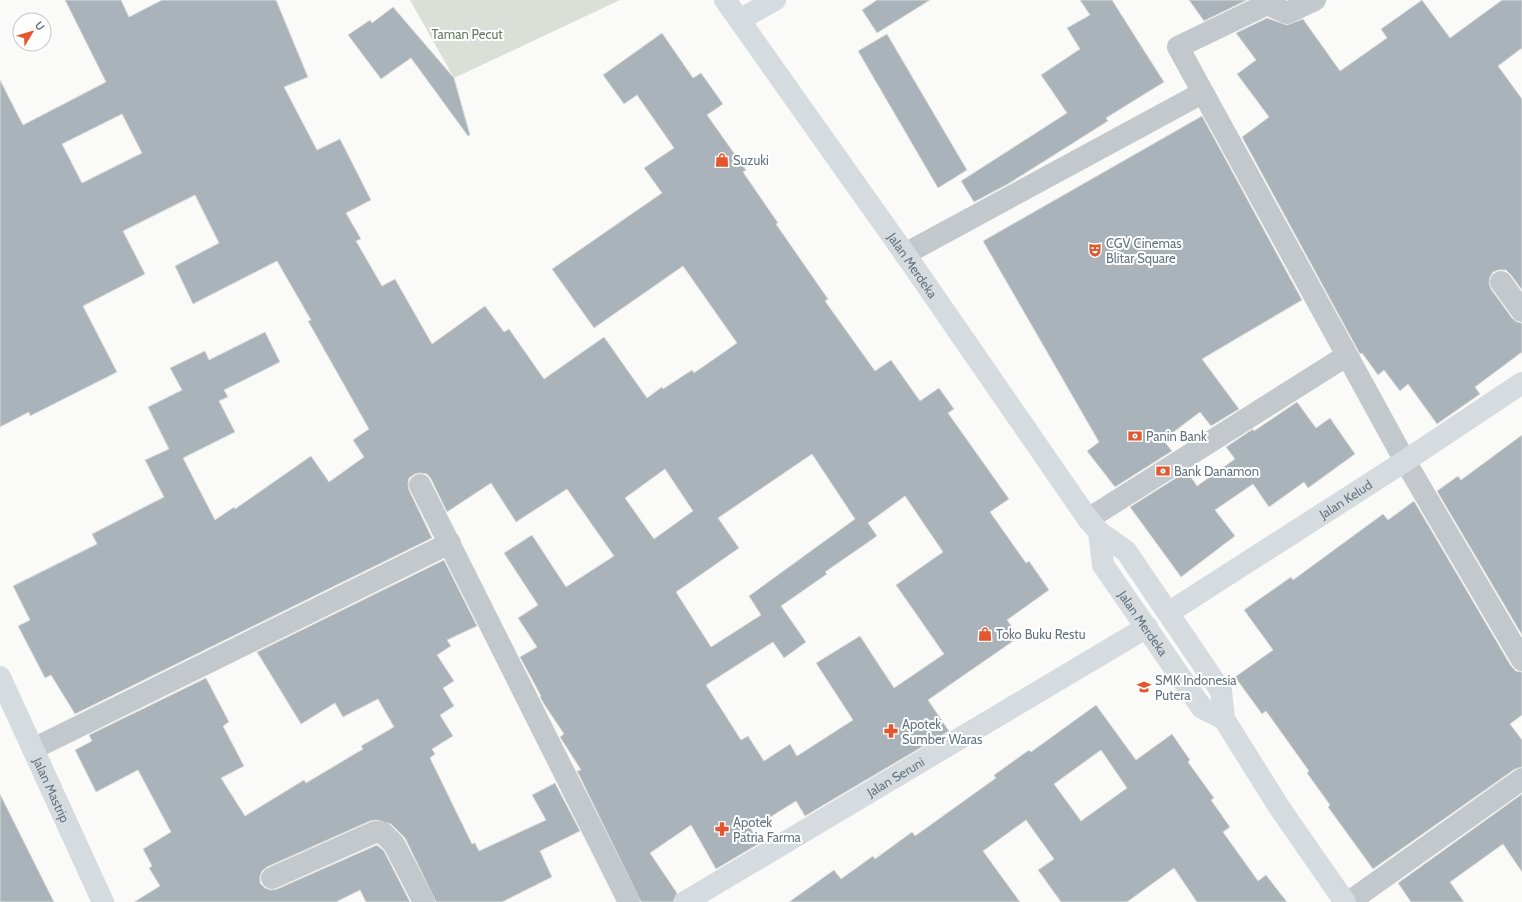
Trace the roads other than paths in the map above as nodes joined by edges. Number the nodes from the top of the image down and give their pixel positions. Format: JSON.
{"nodes":[{"id":1,"x":725,"y":0,"type":"edge"},
{"id":2,"x":775,"y":0,"type":"edge"},
{"id":3,"x":1315,"y":0,"type":"edge"},
{"id":4,"x":739,"y":20,"type":"junction"},
{"id":5,"x":1202,"y":93,"type":"junction"},
{"id":6,"x":905,"y":254,"type":"junction"},
{"id":7,"x":1501,"y":282,"type":"dead end"},
{"id":8,"x":1522,"y":311,"type":"edge"},
{"id":9,"x":1346,"y":356,"type":"junction"},
{"id":10,"x":1522,"y":383,"type":"edge"},
{"id":11,"x":1405,"y":461,"type":"junction"},
{"id":12,"x":420,"y":485,"type":"dead end"},
{"id":13,"x":1093,"y":525,"type":"junction"},
{"id":14,"x":450,"y":543,"type":"junction"},
{"id":15,"x":1168,"y":613,"type":"junction"},
{"id":16,"x":1147,"y":628,"type":"junction"},
{"id":17,"x":1522,"y":660,"type":"edge"},
{"id":18,"x":0,"y":677,"type":"edge"},
{"id":19,"x":1224,"y":720,"type":"junction"},
{"id":20,"x":33,"y":749,"type":"junction"},
{"id":21,"x":1522,"y":779,"type":"edge"},
{"id":22,"x":272,"y":878,"type":"dead end"},
{"id":23,"x":103,"y":902,"type":"edge"},
{"id":24,"x":424,"y":902,"type":"edge"},
{"id":25,"x":630,"y":902,"type":"edge"},
{"id":26,"x":685,"y":902,"type":"edge"},
{"id":27,"x":1345,"y":902,"type":"edge"},
{"id":28,"x":1349,"y":902,"type":"edge"}],
"edges":[{"from":1,"to":4,"type":"main road","name":"Jalan Merdeka"},
{"from":2,"to":4,"type":"main road"},
{"from":3,"to":5,"type":"street"},
{"from":4,"to":6,"type":"main road","name":"Jalan Merdeka"},
{"from":5,"to":6,"type":"street"},
{"from":5,"to":9,"type":"street"},
{"from":6,"to":13,"type":"main road","name":"Jalan Merdeka"},
{"from":7,"to":8,"type":"street"},
{"from":9,"to":11,"type":"street"},
{"from":9,"to":13,"type":"street"},
{"from":10,"to":11,"type":"main road","name":"Jalan Kelud"},
{"from":11,"to":15,"type":"main road","name":"Jalan Kelud"},
{"from":11,"to":17,"type":"street"},
{"from":12,"to":14,"type":"street"},
{"from":13,"to":15,"type":"main road","name":"Jalan Merdeka"},
{"from":13,"to":16,"type":"main road","name":"Jalan Merdeka"},
{"from":14,"to":20,"type":"street"},
{"from":14,"to":25,"type":"street"},
{"from":15,"to":19,"type":"main road","name":"Jalan Merdeka"},
{"from":16,"to":19,"type":"main road","name":"Jalan Merdeka"},
{"from":16,"to":26,"type":"main road","name":"Jalan Seruni"},
{"from":18,"to":20,"type":"main road","name":"Jalan Mastrip"},
{"from":19,"to":27,"type":"main road","name":"Jalan Merdeka"},
{"from":20,"to":23,"type":"main road","name":"Jalan Mastrip"},
{"from":21,"to":28,"type":"street"},
{"from":22,"to":24,"type":"street"}]}
